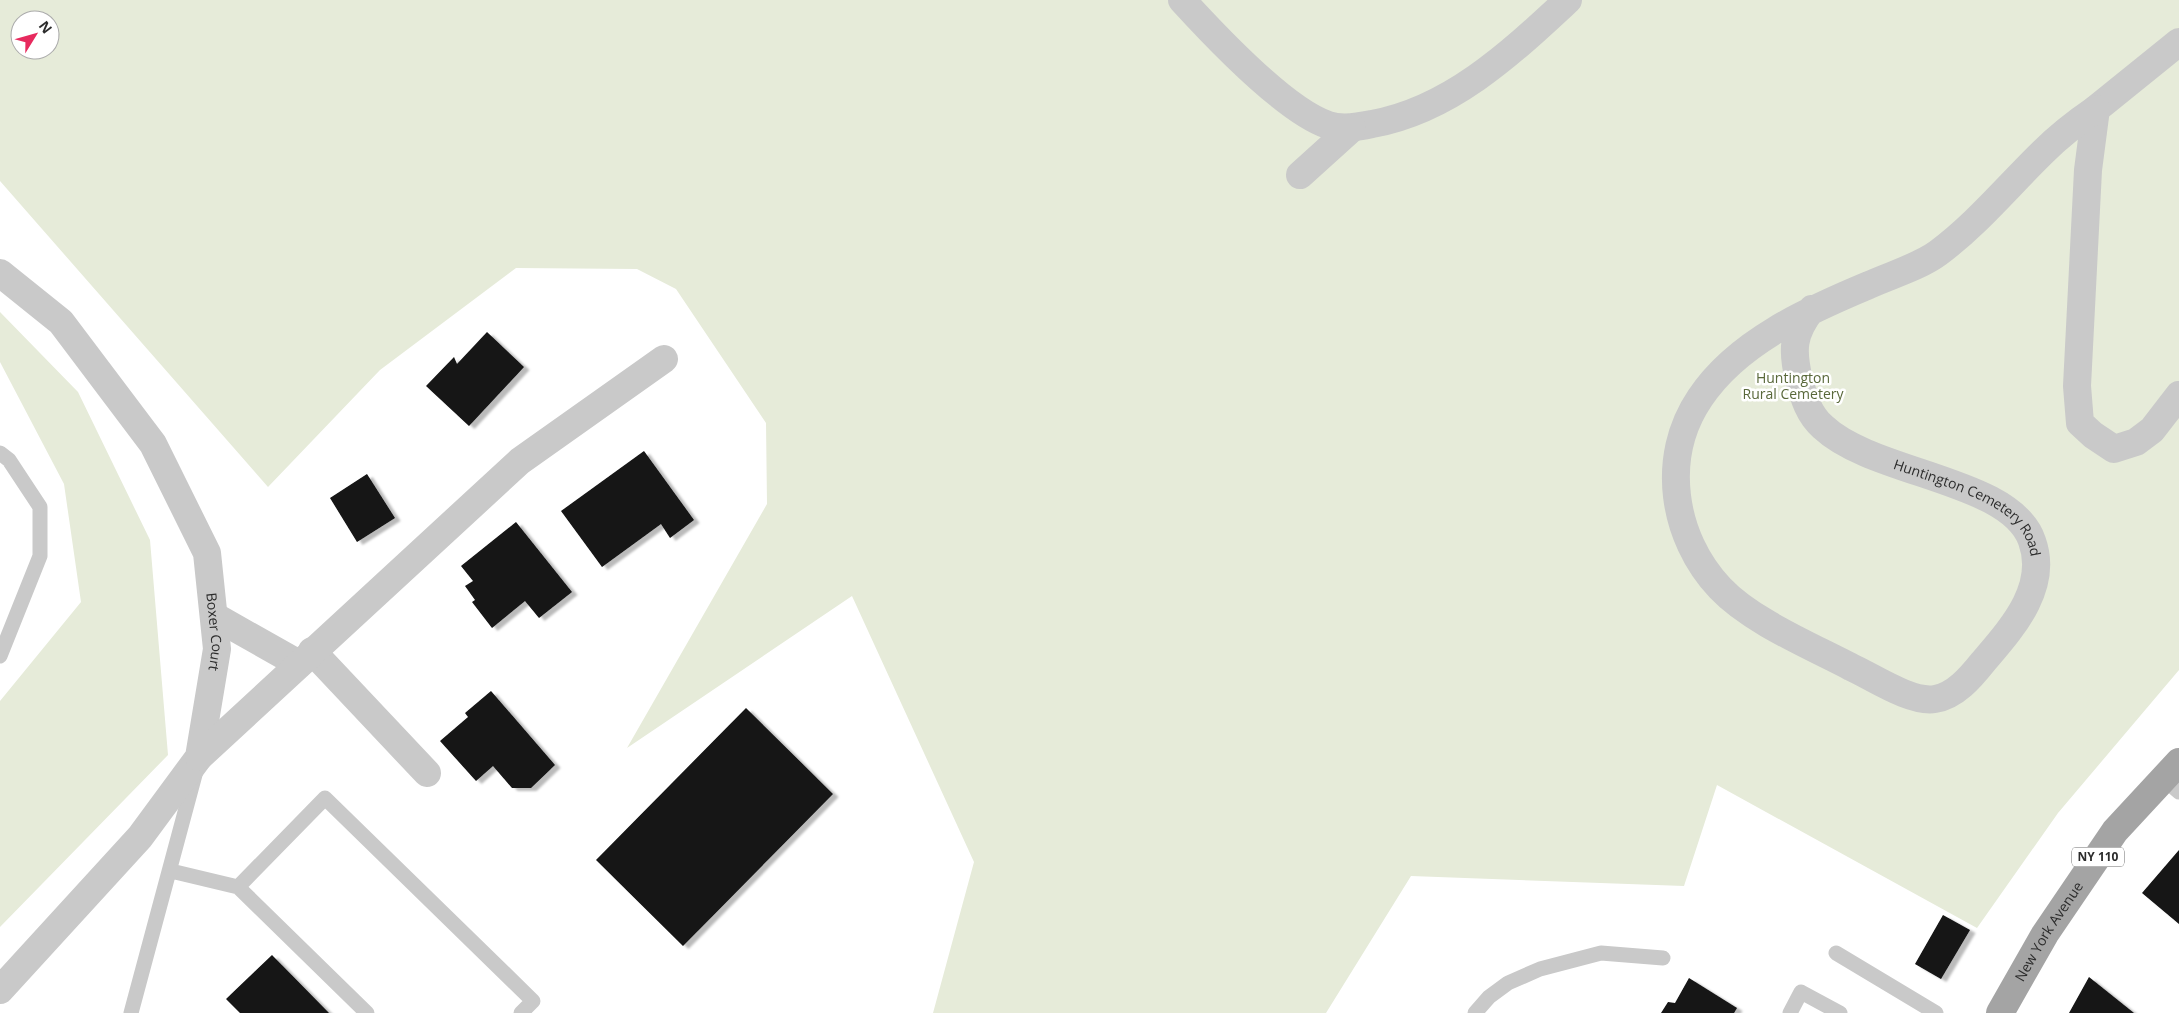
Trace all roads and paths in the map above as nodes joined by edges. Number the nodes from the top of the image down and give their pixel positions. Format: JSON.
{"nodes":[{"id":1,"x":1182,"y":0,"type":"edge"},
{"id":2,"x":1568,"y":0,"type":"edge"},
{"id":3,"x":2179,"y":42,"type":"edge"},
{"id":4,"x":2096,"y":109,"type":"junction"},
{"id":5,"x":1352,"y":128,"type":"junction"},
{"id":6,"x":1300,"y":175,"type":"dead end"},
{"id":7,"x":0,"y":274,"type":"edge"},
{"id":8,"x":1812,"y":310,"type":"junction"},
{"id":9,"x":664,"y":359,"type":"dead end"},
{"id":10,"x":2179,"y":395,"type":"edge"},
{"id":11,"x":0,"y":452,"type":"edge"},
{"id":12,"x":214,"y":616,"type":"junction"},
{"id":13,"x":0,"y":656,"type":"edge"},
{"id":14,"x":306,"y":658,"type":"junction"},
{"id":15,"x":200,"y":758,"type":"junction"},
{"id":16,"x":427,"y":773,"type":"dead end"},
{"id":17,"x":2174,"y":778,"type":"edge"},
{"id":18,"x":171,"y":871,"type":"junction"},
{"id":19,"x":238,"y":887,"type":"junction"},
{"id":20,"x":1836,"y":953,"type":"dead end"},
{"id":21,"x":1663,"y":958,"type":"dead end"},
{"id":22,"x":0,"y":990,"type":"edge"},
{"id":23,"x":131,"y":1013,"type":"edge"},
{"id":24,"x":367,"y":1013,"type":"edge"},
{"id":25,"x":521,"y":1013,"type":"edge"},
{"id":26,"x":1475,"y":1013,"type":"edge"},
{"id":27,"x":1790,"y":1013,"type":"edge"},
{"id":28,"x":1840,"y":1013,"type":"edge"},
{"id":29,"x":1936,"y":1013,"type":"edge"},
{"id":30,"x":2000,"y":1013,"type":"edge"}],
"edges":[{"from":1,"to":5,"type":"street"},
{"from":2,"to":5,"type":"street"},
{"from":3,"to":4,"type":"street","name":"Huntington Cemetery Road"},
{"from":4,"to":8,"type":"street","name":"Huntington Cemetery Road"},
{"from":4,"to":10,"type":"street"},
{"from":5,"to":6,"type":"street"},
{"from":7,"to":12,"type":"street","name":"Boxer Court"},
{"from":8,"to":8,"type":"street","name":"Huntington Cemetery Road"},
{"from":9,"to":14,"type":"street"},
{"from":11,"to":13,"type":"lane"},
{"from":12,"to":14,"type":"street"},
{"from":12,"to":15,"type":"street","name":"Boxer Court"},
{"from":14,"to":15,"type":"street"},
{"from":14,"to":16,"type":"street"},
{"from":15,"to":18,"type":"lane"},
{"from":15,"to":22,"type":"street","name":"Boxer Court"},
{"from":17,"to":30,"type":"main road","name":"New York Avenue","number":"NY 110"},
{"from":18,"to":19,"type":"lane"},
{"from":18,"to":23,"type":"lane"},
{"from":19,"to":24,"type":"lane"},
{"from":19,"to":25,"type":"lane"},
{"from":20,"to":29,"type":"lane"},
{"from":21,"to":26,"type":"lane"},
{"from":27,"to":28,"type":"lane"}]}
